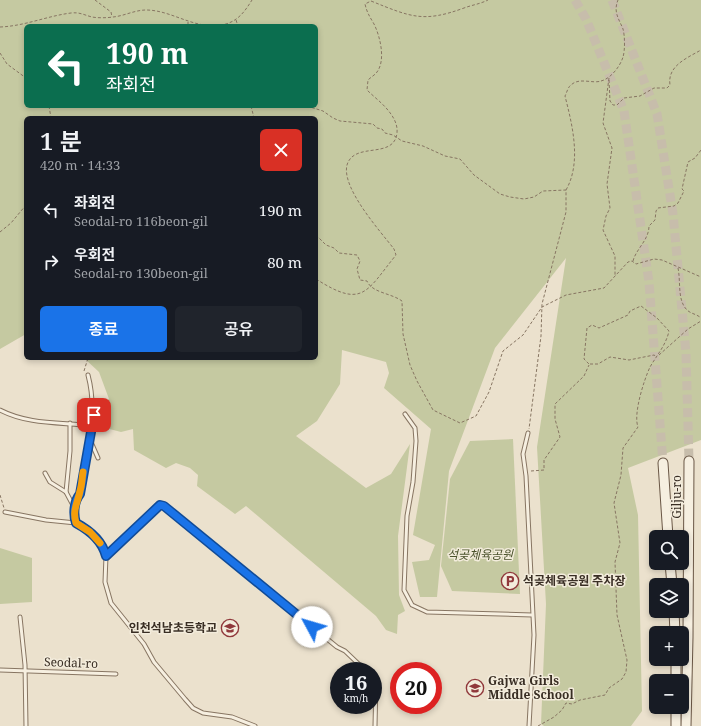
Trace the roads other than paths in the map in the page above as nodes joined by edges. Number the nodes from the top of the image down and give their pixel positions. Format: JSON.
{"nodes":[{"id":1,"x":88,"y":375,"type":"road end"},
{"id":2,"x":0,"y":410,"type":"edge"},
{"id":3,"x":405,"y":414,"type":"dead end"},
{"id":4,"x":70,"y":423,"type":"junction"},
{"id":5,"x":93,"y":426,"type":"junction"},
{"id":6,"x":528,"y":434,"type":"road end"},
{"id":7,"x":91,"y":440,"type":"junction"},
{"id":8,"x":98,"y":458,"type":"dead end"},
{"id":9,"x":689,"y":461,"type":"tunnel mouth"},
{"id":10,"x":662,"y":463,"type":"tunnel mouth"},
{"id":11,"x":45,"y":473,"type":"dead end"},
{"id":12,"x":66,"y":492,"type":"junction"},
{"id":13,"x":75,"y":509,"type":"junction"},
{"id":14,"x":5,"y":512,"type":"road end"},
{"id":15,"x":76,"y":523,"type":"junction"},
{"id":16,"x":667,"y":530,"type":"edge"},
{"id":17,"x":106,"y":556,"type":"junction"},
{"id":18,"x":532,"y":614,"type":"junction"},
{"id":19,"x":20,"y":617,"type":"dead end"},
{"id":20,"x":357,"y":662,"type":"edge"},
{"id":21,"x":0,"y":670,"type":"edge"},
{"id":22,"x":25,"y":671,"type":"junction"},
{"id":23,"x":116,"y":674,"type":"dead end"},
{"id":24,"x":375,"y":714,"type":"edge"},
{"id":25,"x":676,"y":714,"type":"edge"},
{"id":26,"x":26,"y":726,"type":"edge"},
{"id":27,"x":255,"y":726,"type":"edge"},
{"id":28,"x":375,"y":726,"type":"edge"},
{"id":29,"x":529,"y":726,"type":"edge"},
{"id":30,"x":676,"y":726,"type":"edge"},
{"id":31,"x":686,"y":726,"type":"edge"}],
"edges":[{"from":1,"to":5,"type":"lane"},
{"from":2,"to":4,"type":"lane"},
{"from":3,"to":18,"type":"lane"},
{"from":4,"to":5,"type":"lane"},
{"from":4,"to":12,"type":"lane"},
{"from":5,"to":7,"type":"lane"},
{"from":6,"to":18,"type":"lane"},
{"from":7,"to":8,"type":"lane"},
{"from":7,"to":13,"type":"lane"},
{"from":9,"to":31,"type":"main road","name":"Gilju-ro"},
{"from":10,"to":16,"type":"main road","name":"Gilju-ro"},
{"from":11,"to":12,"type":"lane"},
{"from":12,"to":13,"type":"lane"},
{"from":13,"to":15,"type":"lane"},
{"from":14,"to":15,"type":"lane"},
{"from":15,"to":17,"type":"lane"},
{"from":17,"to":20,"type":"lane"},
{"from":17,"to":27,"type":"lane"},
{"from":18,"to":29,"type":"lane"},
{"from":19,"to":22,"type":"lane"},
{"from":21,"to":22,"type":"lane","name":"Seodal-ro"},
{"from":22,"to":23,"type":"lane","name":"Seodal-ro"},
{"from":22,"to":26,"type":"lane"},
{"from":24,"to":28,"type":"lane"},
{"from":25,"to":30,"type":"main road"}]}
